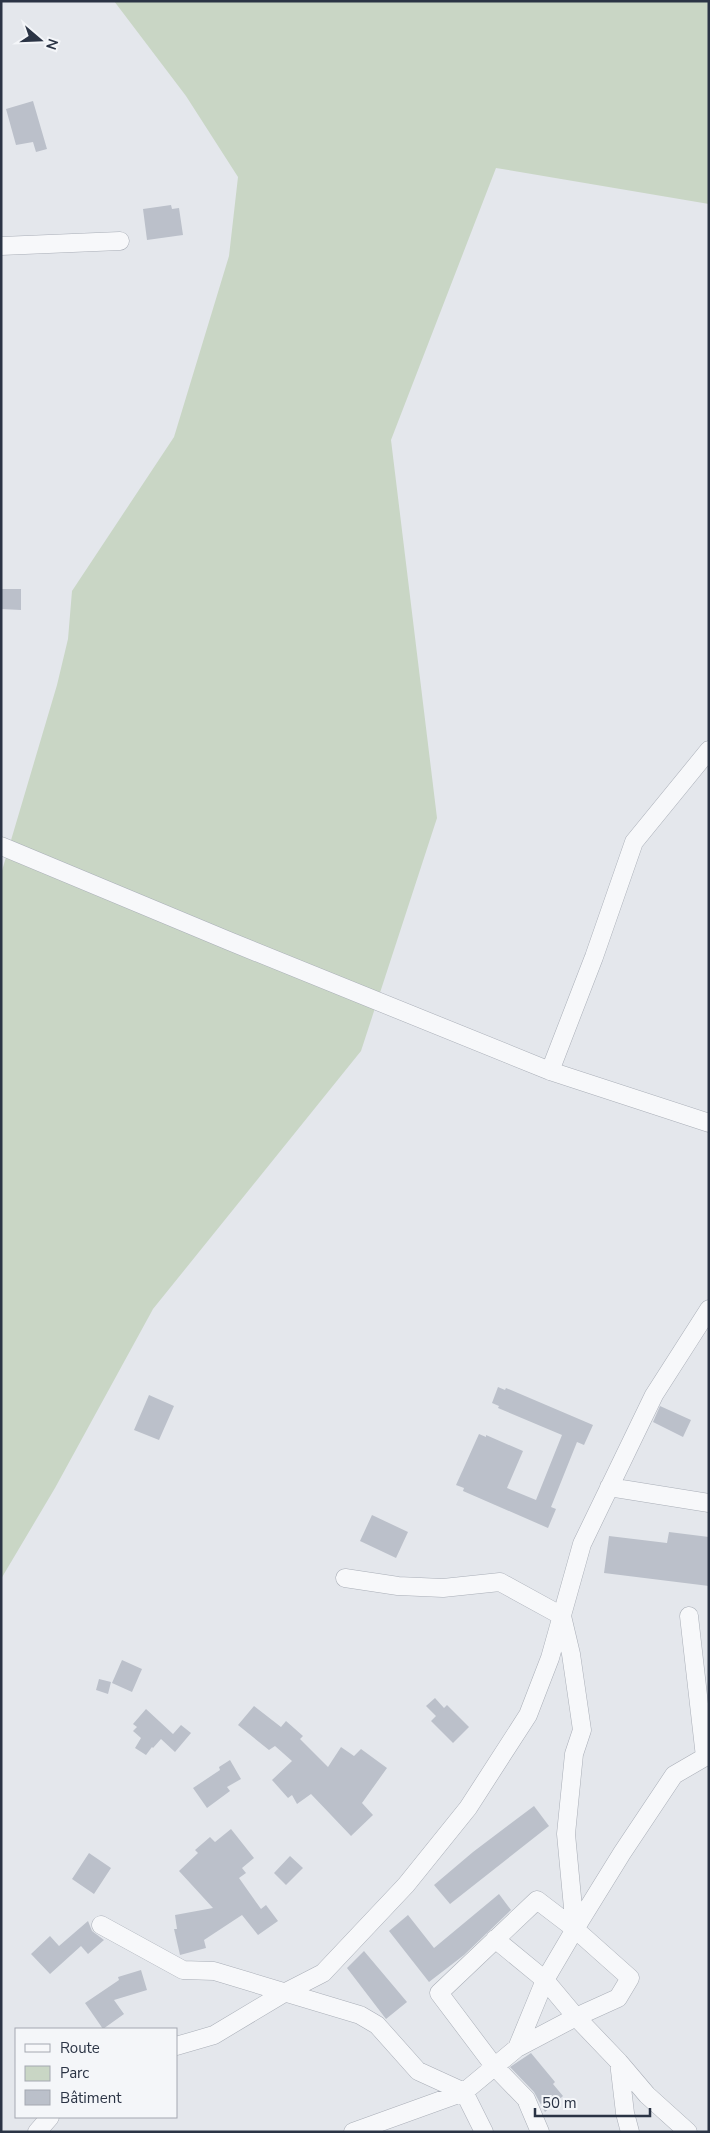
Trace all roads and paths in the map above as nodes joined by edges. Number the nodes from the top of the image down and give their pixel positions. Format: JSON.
{"nodes":[{"id":1,"x":120,"y":241,"type":"dead end"},
{"id":2,"x":1,"y":246,"type":"edge"},
{"id":3,"x":709,"y":750,"type":"edge"},
{"id":4,"x":1,"y":846,"type":"edge"},
{"id":5,"x":550,"y":1071,"type":"junction"},
{"id":6,"x":709,"y":1123,"type":"edge"},
{"id":7,"x":709,"y":1309,"type":"edge"},
{"id":8,"x":609,"y":1487,"type":"junction"},
{"id":9,"x":709,"y":1503,"type":"edge"},
{"id":10,"x":346,"y":1578,"type":"dead end"},
{"id":11,"x":562,"y":1616,"type":"junction"},
{"id":12,"x":689,"y":1616,"type":"dead end"},
{"id":13,"x":707,"y":1757,"type":"edge"},
{"id":14,"x":101,"y":1925,"type":"dead end"},
{"id":15,"x":575,"y":1929,"type":"junction"},
{"id":16,"x":495,"y":1939,"type":"junction"},
{"id":17,"x":545,"y":1980,"type":"junction"},
{"id":18,"x":284,"y":1992,"type":"junction"},
{"id":19,"x":576,"y":2017,"type":"junction"},
{"id":20,"x":178,"y":2045,"type":"edge"},
{"id":21,"x":517,"y":2048,"type":"junction"},
{"id":22,"x":619,"y":2062,"type":"junction"},
{"id":23,"x":494,"y":2066,"type":"junction"},
{"id":24,"x":464,"y":2092,"type":"junction"},
{"id":25,"x":49,"y":2118,"type":"edge"},
{"id":26,"x":37,"y":2132,"type":"edge"},
{"id":27,"x":353,"y":2132,"type":"edge"},
{"id":28,"x":484,"y":2132,"type":"edge"},
{"id":29,"x":540,"y":2132,"type":"edge"},
{"id":30,"x":630,"y":2132,"type":"edge"},
{"id":31,"x":688,"y":2132,"type":"edge"}],
"edges":[{"from":1,"to":2,"type":"street"},
{"from":3,"to":5,"type":"street"},
{"from":4,"to":5,"type":"street"},
{"from":5,"to":6,"type":"street"},
{"from":7,"to":8,"type":"street"},
{"from":8,"to":9,"type":"street"},
{"from":8,"to":11,"type":"street"},
{"from":10,"to":11,"type":"street"},
{"from":11,"to":15,"type":"street"},
{"from":11,"to":18,"type":"street"},
{"from":12,"to":13,"type":"street"},
{"from":13,"to":15,"type":"street"},
{"from":14,"to":18,"type":"street"},
{"from":15,"to":16,"type":"street"},
{"from":15,"to":17,"type":"street"},
{"from":15,"to":19,"type":"street"},
{"from":16,"to":17,"type":"street"},
{"from":16,"to":23,"type":"street"},
{"from":17,"to":19,"type":"street"},
{"from":17,"to":21,"type":"street"},
{"from":18,"to":20,"type":"street"},
{"from":18,"to":24,"type":"street"},
{"from":19,"to":21,"type":"street"},
{"from":19,"to":22,"type":"street"},
{"from":21,"to":23,"type":"street"},
{"from":22,"to":30,"type":"street"},
{"from":22,"to":31,"type":"street"},
{"from":23,"to":24,"type":"street"},
{"from":23,"to":29,"type":"street"},
{"from":24,"to":27,"type":"street"},
{"from":24,"to":28,"type":"street"},
{"from":25,"to":26,"type":"street"}]}
